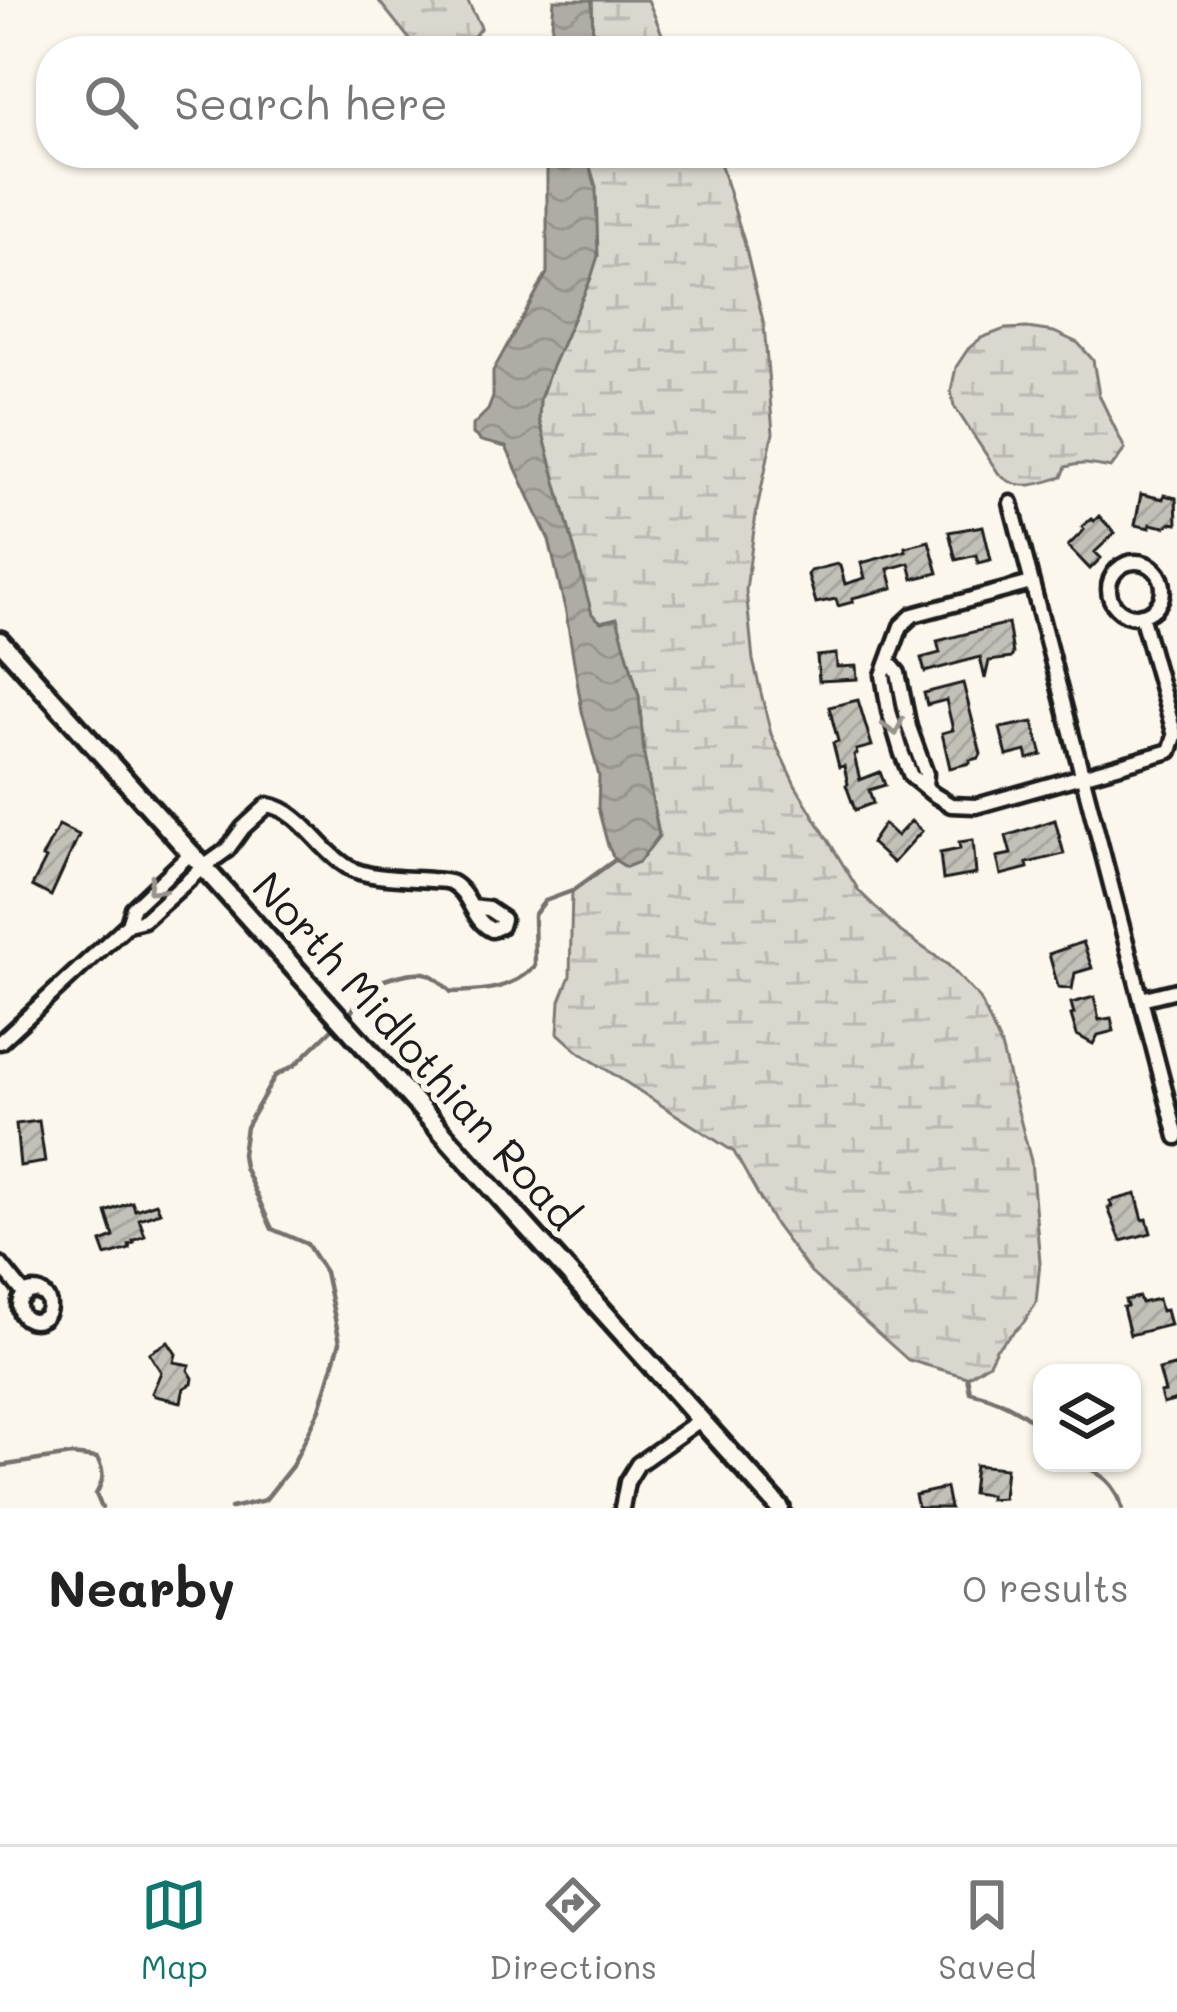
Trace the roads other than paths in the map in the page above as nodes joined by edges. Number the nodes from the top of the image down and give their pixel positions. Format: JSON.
{"nodes":[{"id":1,"x":1011,"y":503,"type":"dead end"},
{"id":2,"x":1031,"y":583,"type":"junction"},
{"id":3,"x":1141,"y":615,"type":"junction"},
{"id":4,"x":0,"y":641,"type":"edge"},
{"id":5,"x":1083,"y":776,"type":"junction"},
{"id":6,"x":196,"y":861,"type":"junction"},
{"id":7,"x":472,"y":907,"type":"dead end"},
{"id":8,"x":1177,"y":990,"type":"edge"},
{"id":9,"x":1141,"y":999,"type":"junction"},
{"id":10,"x":0,"y":1042,"type":"edge"},
{"id":11,"x":1176,"y":1133,"type":"edge"},
{"id":12,"x":0,"y":1264,"type":"edge"},
{"id":13,"x":25,"y":1295,"type":"dead end"},
{"id":14,"x":700,"y":1420,"type":"junction"},
{"id":15,"x":622,"y":1508,"type":"edge"},
{"id":16,"x":780,"y":1508,"type":"edge"}],
"edges":[{"from":1,"to":2,"type":"street"},
{"from":2,"to":5,"type":"street"},
{"from":2,"to":5,"type":"street"},
{"from":3,"to":3,"type":"street"},
{"from":3,"to":5,"type":"street"},
{"from":4,"to":6,"type":"main road","name":"North Midlothian Road"},
{"from":5,"to":9,"type":"street"},
{"from":6,"to":7,"type":"street"},
{"from":6,"to":10,"type":"street"},
{"from":6,"to":14,"type":"main road","name":"North Midlothian Road"},
{"from":8,"to":9,"type":"street"},
{"from":9,"to":11,"type":"street"},
{"from":12,"to":13,"type":"street"},
{"from":14,"to":15,"type":"street"},
{"from":14,"to":16,"type":"main road","name":"North Midlothian Road"}]}
